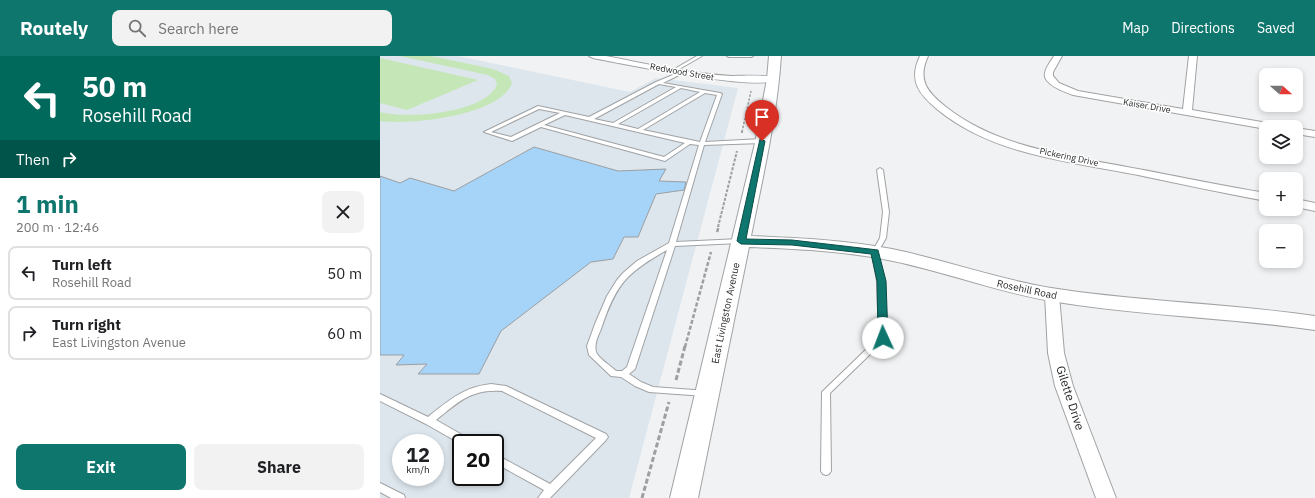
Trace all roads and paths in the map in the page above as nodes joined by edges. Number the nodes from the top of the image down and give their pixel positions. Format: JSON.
{"nodes":[{"id":1,"x":592,"y":56,"type":"edge"},
{"id":2,"x":700,"y":56,"type":"edge"},
{"id":3,"x":729,"y":56,"type":"edge"},
{"id":4,"x":751,"y":56,"type":"edge"},
{"id":5,"x":776,"y":56,"type":"edge"},
{"id":6,"x":924,"y":56,"type":"edge"},
{"id":7,"x":1058,"y":56,"type":"edge"},
{"id":8,"x":1193,"y":56,"type":"edge"},
{"id":9,"x":676,"y":72,"type":"junction"},
{"id":10,"x":773,"y":79,"type":"junction"},
{"id":11,"x":754,"y":80,"type":"junction"},
{"id":12,"x":658,"y":83,"type":"junction"},
{"id":13,"x":680,"y":87,"type":"junction"},
{"id":14,"x":704,"y":91,"type":"junction"},
{"id":15,"x":564,"y":113,"type":"junction"},
{"id":16,"x":1187,"y":113,"type":"junction"},
{"id":17,"x":590,"y":119,"type":"junction"},
{"id":18,"x":614,"y":124,"type":"junction"},
{"id":19,"x":540,"y":125,"type":"junction"},
{"id":20,"x":1259,"y":125,"type":"edge"},
{"id":21,"x":638,"y":130,"type":"junction"},
{"id":22,"x":1303,"y":132,"type":"edge"},
{"id":23,"x":1315,"y":134,"type":"edge"},
{"id":24,"x":762,"y":141,"type":"junction"},
{"id":25,"x":689,"y":142,"type":"junction"},
{"id":26,"x":740,"y":142,"type":"junction"},
{"id":27,"x":702,"y":144,"type":"junction"},
{"id":28,"x":880,"y":170,"type":"dead end"},
{"id":29,"x":1259,"y":196,"type":"edge"},
{"id":30,"x":1303,"y":204,"type":"edge"},
{"id":31,"x":1315,"y":207,"type":"edge"},
{"id":32,"x":741,"y":241,"type":"junction"},
{"id":33,"x":714,"y":242,"type":"junction"},
{"id":34,"x":672,"y":244,"type":"junction"},
{"id":35,"x":875,"y":252,"type":"junction"},
{"id":36,"x":1052,"y":295,"type":"junction"},
{"id":37,"x":1315,"y":323,"type":"edge"},
{"id":38,"x":623,"y":374,"type":"junction"},
{"id":39,"x":672,"y":391,"type":"junction"},
{"id":40,"x":708,"y":393,"type":"junction"},
{"id":41,"x":380,"y":397,"type":"edge"},
{"id":42,"x":429,"y":421,"type":"junction"},
{"id":43,"x":452,"y":434,"type":"edge"},
{"id":44,"x":504,"y":463,"type":"edge"},
{"id":45,"x":826,"y":471,"type":"dead end"},
{"id":46,"x":380,"y":487,"type":"edge"},
{"id":47,"x":552,"y":490,"type":"junction"},
{"id":48,"x":400,"y":498,"type":"edge"},
{"id":49,"x":543,"y":498,"type":"edge"},
{"id":50,"x":642,"y":498,"type":"edge"},
{"id":51,"x":684,"y":498,"type":"edge"},
{"id":52,"x":1106,"y":498,"type":"edge"}],
"edges":[{"from":1,"to":9,"type":"street","name":"Redwood Street"},
{"from":2,"to":9,"type":"lane"},
{"from":3,"to":4,"type":"lane"},
{"from":5,"to":10,"type":"main road","name":"East Livingston Avenue"},
{"from":6,"to":29,"type":"street","name":"Pickering Drive"},
{"from":7,"to":16,"type":"street","name":"Kaiser Drive"},
{"from":8,"to":16,"type":"street"},
{"from":9,"to":11,"type":"street","name":"Redwood Street"},
{"from":9,"to":12,"type":"lane"},
{"from":10,"to":11,"type":"street","name":"Redwood Street"},
{"from":10,"to":24,"type":"main road","name":"East Livingston Avenue"},
{"from":11,"to":26,"type":"path"},
{"from":12,"to":13,"type":"lane"},
{"from":12,"to":17,"type":"lane"},
{"from":13,"to":14,"type":"lane"},
{"from":13,"to":18,"type":"lane"},
{"from":14,"to":21,"type":"lane"},
{"from":14,"to":27,"type":"lane"},
{"from":15,"to":17,"type":"lane"},
{"from":15,"to":19,"type":"lane"},
{"from":15,"to":19,"type":"lane"},
{"from":16,"to":20,"type":"street","name":"Kaiser Drive"},
{"from":17,"to":18,"type":"lane"},
{"from":18,"to":21,"type":"lane"},
{"from":19,"to":25,"type":"lane"},
{"from":21,"to":25,"type":"lane"},
{"from":22,"to":23,"type":"street"},
{"from":24,"to":26,"type":"lane"},
{"from":24,"to":32,"type":"main road","name":"East Livingston Avenue"},
{"from":25,"to":27,"type":"lane"},
{"from":26,"to":27,"type":"lane"},
{"from":26,"to":33,"type":"path"},
{"from":27,"to":34,"type":"lane"},
{"from":28,"to":35,"type":"lane"},
{"from":30,"to":31,"type":"street"},
{"from":32,"to":33,"type":"lane"},
{"from":32,"to":35,"type":"main road","name":"Rosehill Road"},
{"from":32,"to":40,"type":"main road","name":"East Livingston Avenue"},
{"from":33,"to":34,"type":"lane"},
{"from":33,"to":39,"type":"path"},
{"from":34,"to":38,"type":"lane"},
{"from":34,"to":38,"type":"lane"},
{"from":35,"to":36,"type":"main road","name":"Rosehill Road"},
{"from":35,"to":45,"type":"lane"},
{"from":36,"to":37,"type":"main road","name":"Rosehill Road"},
{"from":36,"to":52,"type":"street","name":"Gilette Drive"},
{"from":38,"to":39,"type":"lane"},
{"from":39,"to":40,"type":"lane"},
{"from":39,"to":50,"type":"path"},
{"from":40,"to":51,"type":"main road","name":"East Livingston Avenue"},
{"from":41,"to":42,"type":"lane"},
{"from":42,"to":43,"type":"lane"},
{"from":42,"to":47,"type":"lane"},
{"from":44,"to":47,"type":"lane"},
{"from":46,"to":48,"type":"lane"},
{"from":47,"to":49,"type":"lane"}]}
